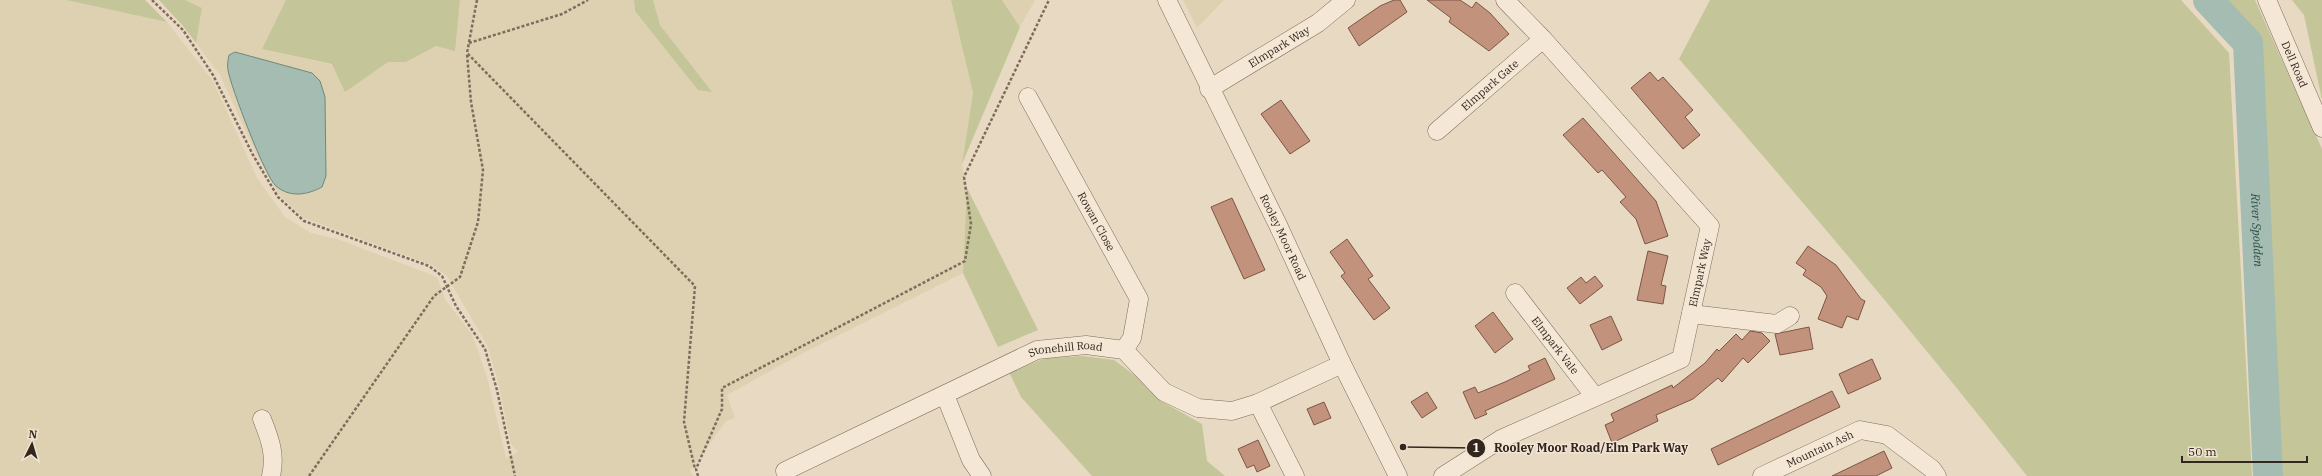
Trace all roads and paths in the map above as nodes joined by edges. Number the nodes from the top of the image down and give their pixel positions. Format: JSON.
{"nodes":[{"id":1,"x":152,"y":0,"type":"edge"},
{"id":2,"x":477,"y":0,"type":"edge"},
{"id":3,"x":588,"y":0,"type":"edge"},
{"id":4,"x":1048,"y":0,"type":"edge"},
{"id":5,"x":1167,"y":0,"type":"edge"},
{"id":6,"x":1346,"y":0,"type":"edge"},
{"id":7,"x":1505,"y":0,"type":"edge"},
{"id":8,"x":2267,"y":0,"type":"edge"},
{"id":9,"x":1543,"y":39,"type":"junction"},
{"id":10,"x":469,"y":43,"type":"junction"},
{"id":11,"x":467,"y":53,"type":"junction"},
{"id":12,"x":1209,"y":89,"type":"junction"},
{"id":13,"x":1028,"y":97,"type":"dead end"},
{"id":14,"x":2322,"y":128,"type":"edge"},
{"id":15,"x":1437,"y":131,"type":"dead end"},
{"id":16,"x":447,"y":287,"type":"junction"},
{"id":17,"x":1515,"y":292,"type":"dead end"},
{"id":18,"x":1691,"y":314,"type":"junction"},
{"id":19,"x":1790,"y":316,"type":"dead end"},
{"id":20,"x":1124,"y":350,"type":"junction"},
{"id":21,"x":1342,"y":364,"type":"junction"},
{"id":22,"x":945,"y":395,"type":"junction"},
{"id":23,"x":1595,"y":397,"type":"junction"},
{"id":24,"x":1258,"y":403,"type":"junction"},
{"id":25,"x":262,"y":420,"type":"dead end"},
{"id":26,"x":696,"y":469,"type":"junction"},
{"id":27,"x":785,"y":471,"type":"dead end"},
{"id":28,"x":271,"y":476,"type":"edge"},
{"id":29,"x":309,"y":476,"type":"edge"},
{"id":30,"x":515,"y":476,"type":"edge"},
{"id":31,"x":698,"y":476,"type":"edge"},
{"id":32,"x":982,"y":476,"type":"edge"},
{"id":33,"x":1296,"y":476,"type":"edge"},
{"id":34,"x":1398,"y":476,"type":"edge"},
{"id":35,"x":1443,"y":476,"type":"edge"},
{"id":36,"x":1762,"y":476,"type":"edge"},
{"id":37,"x":1937,"y":476,"type":"edge"}],
"edges":[{"from":1,"to":16,"type":"path"},
{"from":2,"to":10,"type":"path"},
{"from":3,"to":10,"type":"path"},
{"from":4,"to":26,"type":"path"},
{"from":5,"to":12,"type":"street","name":"Rooley Moor Road"},
{"from":6,"to":12,"type":"street","name":"Elmpark Way"},
{"from":7,"to":9,"type":"street","name":"Elmpark Way"},
{"from":8,"to":14,"type":"street","name":"Dell Road"},
{"from":9,"to":15,"type":"street","name":"Elmpark Gate"},
{"from":9,"to":18,"type":"street","name":"Elmpark Way"},
{"from":10,"to":11,"type":"path"},
{"from":11,"to":16,"type":"path"},
{"from":11,"to":26,"type":"path"},
{"from":12,"to":21,"type":"street","name":"Rooley Moor Road"},
{"from":13,"to":20,"type":"street","name":"Rowan Close"},
{"from":16,"to":29,"type":"path"},
{"from":16,"to":30,"type":"path"},
{"from":17,"to":23,"type":"street","name":"Elmpark Vale"},
{"from":18,"to":19,"type":"street"},
{"from":18,"to":23,"type":"street","name":"Elmpark Way"},
{"from":20,"to":22,"type":"street","name":"Stonehill Road"},
{"from":20,"to":24,"type":"street"},
{"from":21,"to":24,"type":"street"},
{"from":21,"to":34,"type":"street","name":"Rooley Moor Road"},
{"from":22,"to":27,"type":"street","name":"Stonehill Road"},
{"from":22,"to":32,"type":"street"},
{"from":23,"to":35,"type":"street","name":"Elmpark Way"},
{"from":24,"to":33,"type":"street"},
{"from":25,"to":28,"type":"street"},
{"from":26,"to":31,"type":"path"},
{"from":36,"to":37,"type":"street","name":"Mountain Ash"}]}
